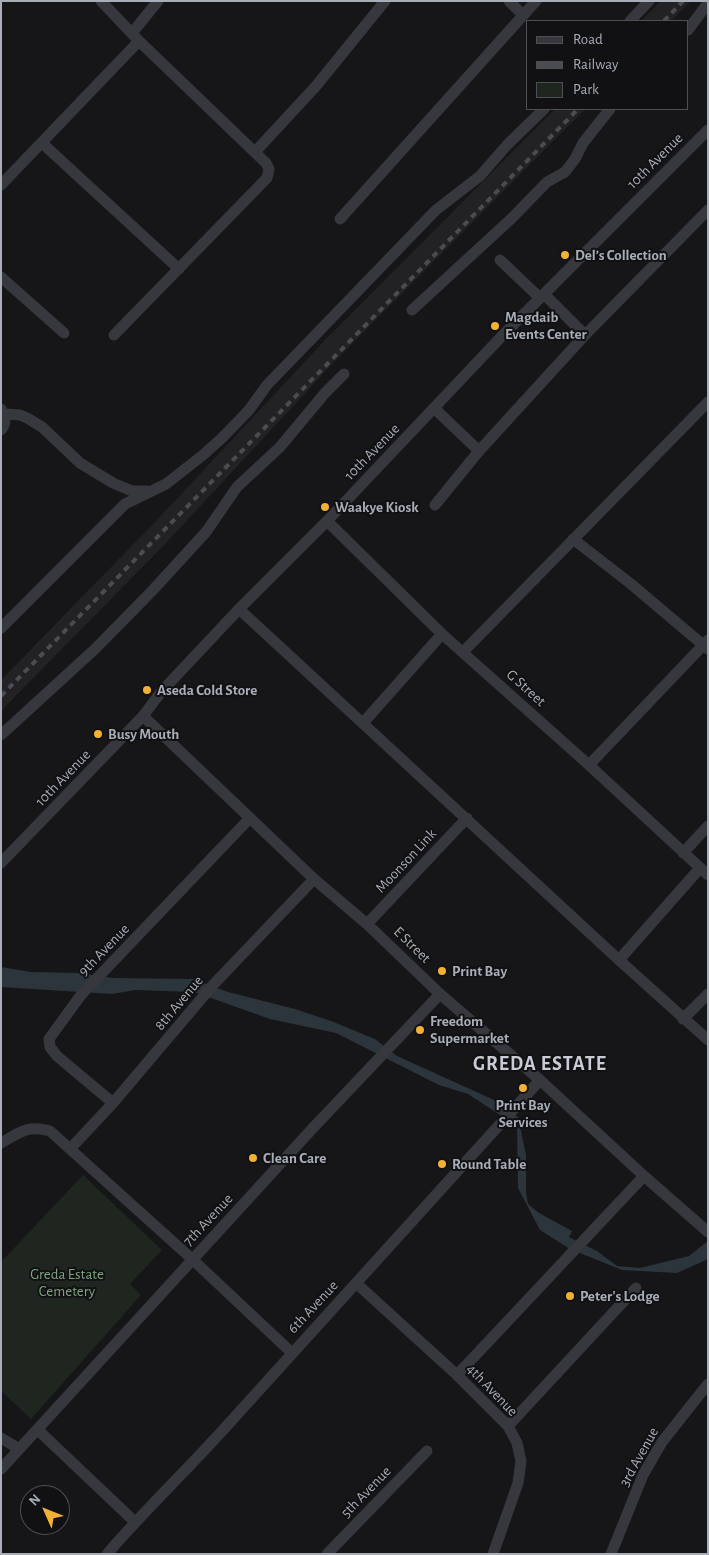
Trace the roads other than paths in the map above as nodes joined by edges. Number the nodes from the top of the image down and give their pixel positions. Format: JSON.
{"nodes":[{"id":1,"x":101,"y":1,"type":"edge"},
{"id":2,"x":158,"y":1,"type":"edge"},
{"id":3,"x":385,"y":1,"type":"edge"},
{"id":4,"x":508,"y":1,"type":"edge"},
{"id":5,"x":536,"y":1,"type":"edge"},
{"id":6,"x":649,"y":1,"type":"edge"},
{"id":7,"x":708,"y":3,"type":"edge"},
{"id":8,"x":523,"y":15,"type":"junction"},
{"id":9,"x":631,"y":20,"type":"edge"},
{"id":10,"x":689,"y":29,"type":"edge"},
{"id":11,"x":136,"y":37,"type":"junction"},
{"id":12,"x":543,"y":110,"type":"edge"},
{"id":13,"x":609,"y":110,"type":"edge"},
{"id":14,"x":708,"y":130,"type":"edge"},
{"id":15,"x":42,"y":142,"type":"junction"},
{"id":16,"x":255,"y":152,"type":"junction"},
{"id":17,"x":1,"y":185,"type":"edge"},
{"id":18,"x":708,"y":210,"type":"edge"},
{"id":19,"x":340,"y":219,"type":"dead end"},
{"id":20,"x":500,"y":260,"type":"dead end"},
{"id":21,"x":179,"y":269,"type":"junction"},
{"id":22,"x":1,"y":278,"type":"edge"},
{"id":23,"x":542,"y":296,"type":"junction"},
{"id":24,"x":412,"y":310,"type":"dead end"},
{"id":25,"x":64,"y":333,"type":"dead end"},
{"id":26,"x":114,"y":335,"type":"dead end"},
{"id":27,"x":585,"y":335,"type":"junction"},
{"id":28,"x":344,"y":374,"type":"dead end"},
{"id":29,"x":708,"y":402,"type":"edge"},
{"id":30,"x":434,"y":408,"type":"junction"},
{"id":31,"x":3,"y":412,"type":"edge"},
{"id":32,"x":1,"y":430,"type":"edge"},
{"id":33,"x":479,"y":451,"type":"junction"},
{"id":34,"x":152,"y":491,"type":"junction"},
{"id":35,"x":435,"y":505,"type":"dead end"},
{"id":36,"x":327,"y":521,"type":"junction"},
{"id":37,"x":573,"y":539,"type":"junction"},
{"id":38,"x":240,"y":609,"type":"junction"},
{"id":39,"x":1,"y":628,"type":"edge"},
{"id":40,"x":442,"y":634,"type":"junction"},
{"id":41,"x":706,"y":644,"type":"edge"},
{"id":42,"x":463,"y":652,"type":"junction"},
{"id":43,"x":144,"y":716,"type":"junction"},
{"id":44,"x":363,"y":723,"type":"junction"},
{"id":45,"x":1,"y":734,"type":"edge"},
{"id":46,"x":589,"y":765,"type":"junction"},
{"id":47,"x":250,"y":818,"type":"junction"},
{"id":48,"x":467,"y":818,"type":"junction"},
{"id":49,"x":708,"y":826,"type":"edge"},
{"id":50,"x":683,"y":853,"type":"junction"},
{"id":51,"x":1,"y":864,"type":"edge"},
{"id":52,"x":704,"y":871,"type":"edge"},
{"id":53,"x":314,"y":879,"type":"junction"},
{"id":54,"x":367,"y":924,"type":"junction"},
{"id":55,"x":619,"y":960,"type":"junction"},
{"id":56,"x":440,"y":994,"type":"junction"},
{"id":57,"x":708,"y":994,"type":"edge"},
{"id":58,"x":683,"y":1019,"type":"junction"},
{"id":59,"x":708,"y":1040,"type":"edge"},
{"id":60,"x":540,"y":1080,"type":"junction"},
{"id":61,"x":113,"y":1104,"type":"junction"},
{"id":62,"x":1,"y":1143,"type":"edge"},
{"id":63,"x":70,"y":1149,"type":"junction"},
{"id":64,"x":644,"y":1176,"type":"junction"},
{"id":65,"x":708,"y":1232,"type":"edge"},
{"id":66,"x":192,"y":1259,"type":"junction"},
{"id":67,"x":356,"y":1283,"type":"junction"},
{"id":68,"x":636,"y":1288,"type":"dead end"},
{"id":69,"x":292,"y":1353,"type":"junction"},
{"id":70,"x":457,"y":1375,"type":"junction"},
{"id":71,"x":708,"y":1384,"type":"edge"},
{"id":72,"x":508,"y":1426,"type":"junction"},
{"id":73,"x":38,"y":1430,"type":"junction"},
{"id":74,"x":1,"y":1438,"type":"edge"},
{"id":75,"x":19,"y":1449,"type":"junction"},
{"id":76,"x":427,"y":1451,"type":"dead end"},
{"id":77,"x":1,"y":1469,"type":"edge"},
{"id":78,"x":135,"y":1522,"type":"junction"},
{"id":79,"x":107,"y":1554,"type":"edge"},
{"id":80,"x":327,"y":1554,"type":"edge"},
{"id":81,"x":493,"y":1554,"type":"edge"},
{"id":82,"x":611,"y":1554,"type":"edge"}],
"edges":[{"from":1,"to":11,"type":"street"},
{"from":2,"to":11,"type":"street"},
{"from":3,"to":16,"type":"street"},
{"from":4,"to":8,"type":"street"},
{"from":5,"to":8,"type":"street"},
{"from":6,"to":9,"type":"street"},
{"from":7,"to":10,"type":"street"},
{"from":8,"to":19,"type":"street"},
{"from":11,"to":15,"type":"street"},
{"from":11,"to":16,"type":"street"},
{"from":12,"to":34,"type":"street"},
{"from":13,"to":24,"type":"street"},
{"from":14,"to":23,"type":"street","name":"10th Avenue"},
{"from":15,"to":17,"type":"street"},
{"from":15,"to":21,"type":"street"},
{"from":16,"to":21,"type":"street"},
{"from":18,"to":27,"type":"street"},
{"from":20,"to":23,"type":"street"},
{"from":21,"to":26,"type":"street"},
{"from":22,"to":25,"type":"street"},
{"from":23,"to":27,"type":"street"},
{"from":23,"to":30,"type":"street","name":"10th Avenue"},
{"from":27,"to":33,"type":"street"},
{"from":28,"to":45,"type":"street"},
{"from":29,"to":37,"type":"street"},
{"from":30,"to":33,"type":"street"},
{"from":30,"to":36,"type":"street","name":"10th Avenue"},
{"from":31,"to":32,"type":"street"},
{"from":31,"to":34,"type":"street"},
{"from":33,"to":35,"type":"street"},
{"from":34,"to":39,"type":"street"},
{"from":36,"to":38,"type":"street","name":"10th Avenue"},
{"from":36,"to":40,"type":"street","name":"G Street"},
{"from":37,"to":41,"type":"street"},
{"from":37,"to":42,"type":"street"},
{"from":38,"to":43,"type":"street","name":"10th Avenue"},
{"from":38,"to":44,"type":"street"},
{"from":40,"to":42,"type":"street","name":"G Street"},
{"from":40,"to":44,"type":"street"},
{"from":41,"to":46,"type":"street"},
{"from":42,"to":46,"type":"street","name":"G Street"},
{"from":43,"to":47,"type":"street","name":"E Street"},
{"from":43,"to":51,"type":"street","name":"10th Avenue"},
{"from":44,"to":48,"type":"street"},
{"from":46,"to":50,"type":"street","name":"G Street"},
{"from":47,"to":53,"type":"street","name":"E Street"},
{"from":47,"to":61,"type":"street","name":"9th Avenue"},
{"from":48,"to":54,"type":"street","name":"Moonson Link"},
{"from":48,"to":55,"type":"street"},
{"from":49,"to":50,"type":"street"},
{"from":50,"to":52,"type":"street","name":"G Street"},
{"from":52,"to":55,"type":"street"},
{"from":53,"to":54,"type":"street","name":"E Street"},
{"from":53,"to":61,"type":"street","name":"8th Avenue"},
{"from":54,"to":56,"type":"street","name":"E Street"},
{"from":55,"to":58,"type":"street"},
{"from":56,"to":60,"type":"street","name":"E Street"},
{"from":56,"to":66,"type":"street","name":"7th Avenue"},
{"from":57,"to":58,"type":"street"},
{"from":58,"to":59,"type":"street"},
{"from":60,"to":64,"type":"street","name":"E Street"},
{"from":60,"to":67,"type":"street","name":"6th Avenue"},
{"from":61,"to":63,"type":"street","name":"8th Avenue"},
{"from":62,"to":63,"type":"street"},
{"from":63,"to":66,"type":"street"},
{"from":64,"to":65,"type":"street","name":"E Street"},
{"from":64,"to":70,"type":"street"},
{"from":66,"to":69,"type":"street"},
{"from":66,"to":73,"type":"street","name":"7th Avenue"},
{"from":67,"to":69,"type":"street","name":"6th Avenue"},
{"from":67,"to":70,"type":"street","name":"4th Avenue"},
{"from":68,"to":72,"type":"street"},
{"from":69,"to":78,"type":"street","name":"6th Avenue"},
{"from":70,"to":72,"type":"street","name":"4th Avenue"},
{"from":71,"to":82,"type":"street","name":"3rd Avenue"},
{"from":72,"to":81,"type":"street","name":"4th Avenue"},
{"from":73,"to":75,"type":"street","name":"7th Avenue"},
{"from":73,"to":78,"type":"street"},
{"from":74,"to":75,"type":"street"},
{"from":75,"to":77,"type":"street","name":"7th Avenue"},
{"from":76,"to":80,"type":"street","name":"5th Avenue"},
{"from":78,"to":79,"type":"street","name":"6th Avenue"}]}
